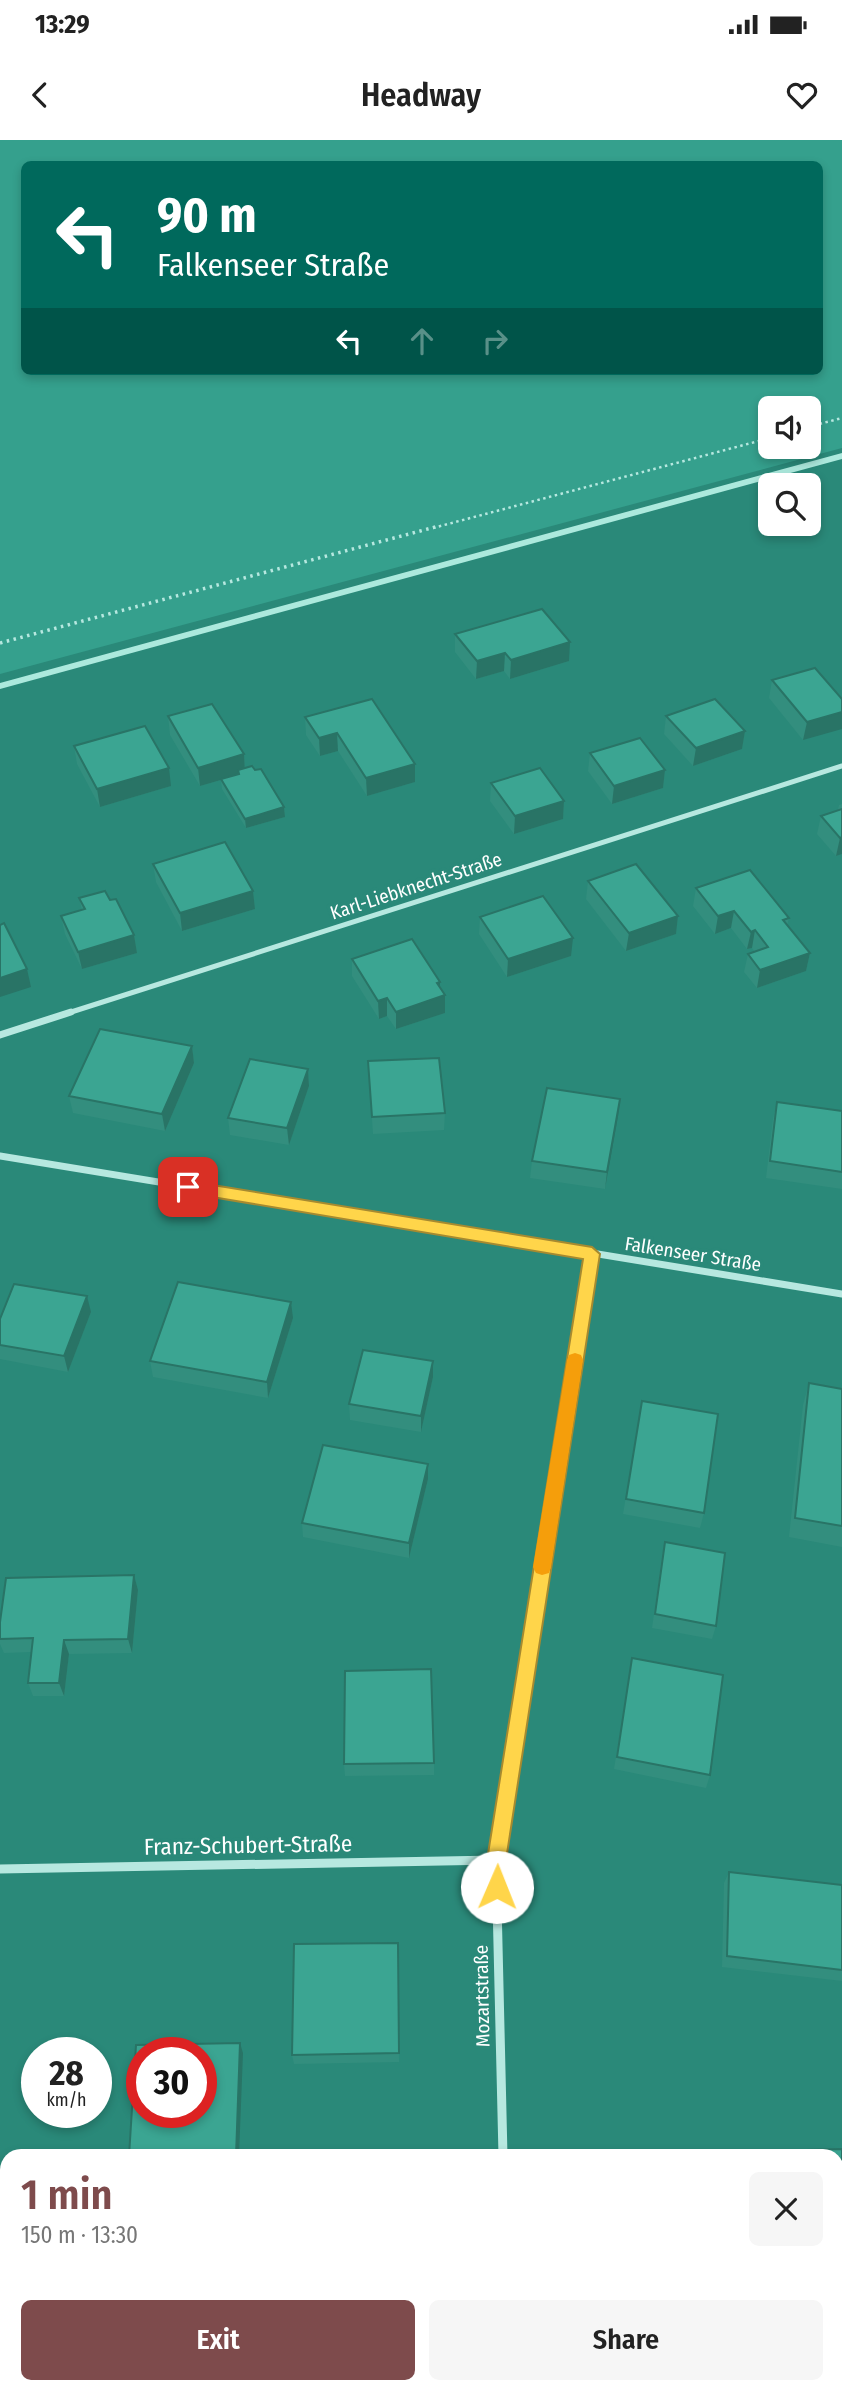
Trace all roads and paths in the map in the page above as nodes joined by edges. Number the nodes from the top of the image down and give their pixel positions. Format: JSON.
{"nodes":[{"id":1,"x":842,"y":418,"type":"edge"},
{"id":2,"x":821,"y":424,"type":"edge"},
{"id":3,"x":758,"y":441,"type":"edge"},
{"id":4,"x":0,"y":643,"type":"edge"},
{"id":5,"x":842,"y":766,"type":"edge"},
{"id":6,"x":0,"y":1035,"type":"edge"},
{"id":7,"x":0,"y":1156,"type":"edge"},
{"id":8,"x":592,"y":1254,"type":"junction"},
{"id":9,"x":842,"y":1293,"type":"edge"},
{"id":10,"x":496,"y":1860,"type":"junction"},
{"id":11,"x":0,"y":1869,"type":"edge"},
{"id":12,"x":503,"y":2149,"type":"edge"}],
"edges":[{"from":1,"to":2,"type":"path"},
{"from":3,"to":4,"type":"path"},
{"from":5,"to":6,"type":"street","name":"Karl-Liebknecht-Straße"},
{"from":7,"to":8,"type":"street","name":"Falkenseer Straße"},
{"from":8,"to":9,"type":"street","name":"Falkenseer Straße"},
{"from":8,"to":10,"type":"street","name":"Mozartstraße"},
{"from":10,"to":11,"type":"street","name":"Franz-Schubert-Straße"},
{"from":10,"to":12,"type":"street","name":"Mozartstraße"}]}
